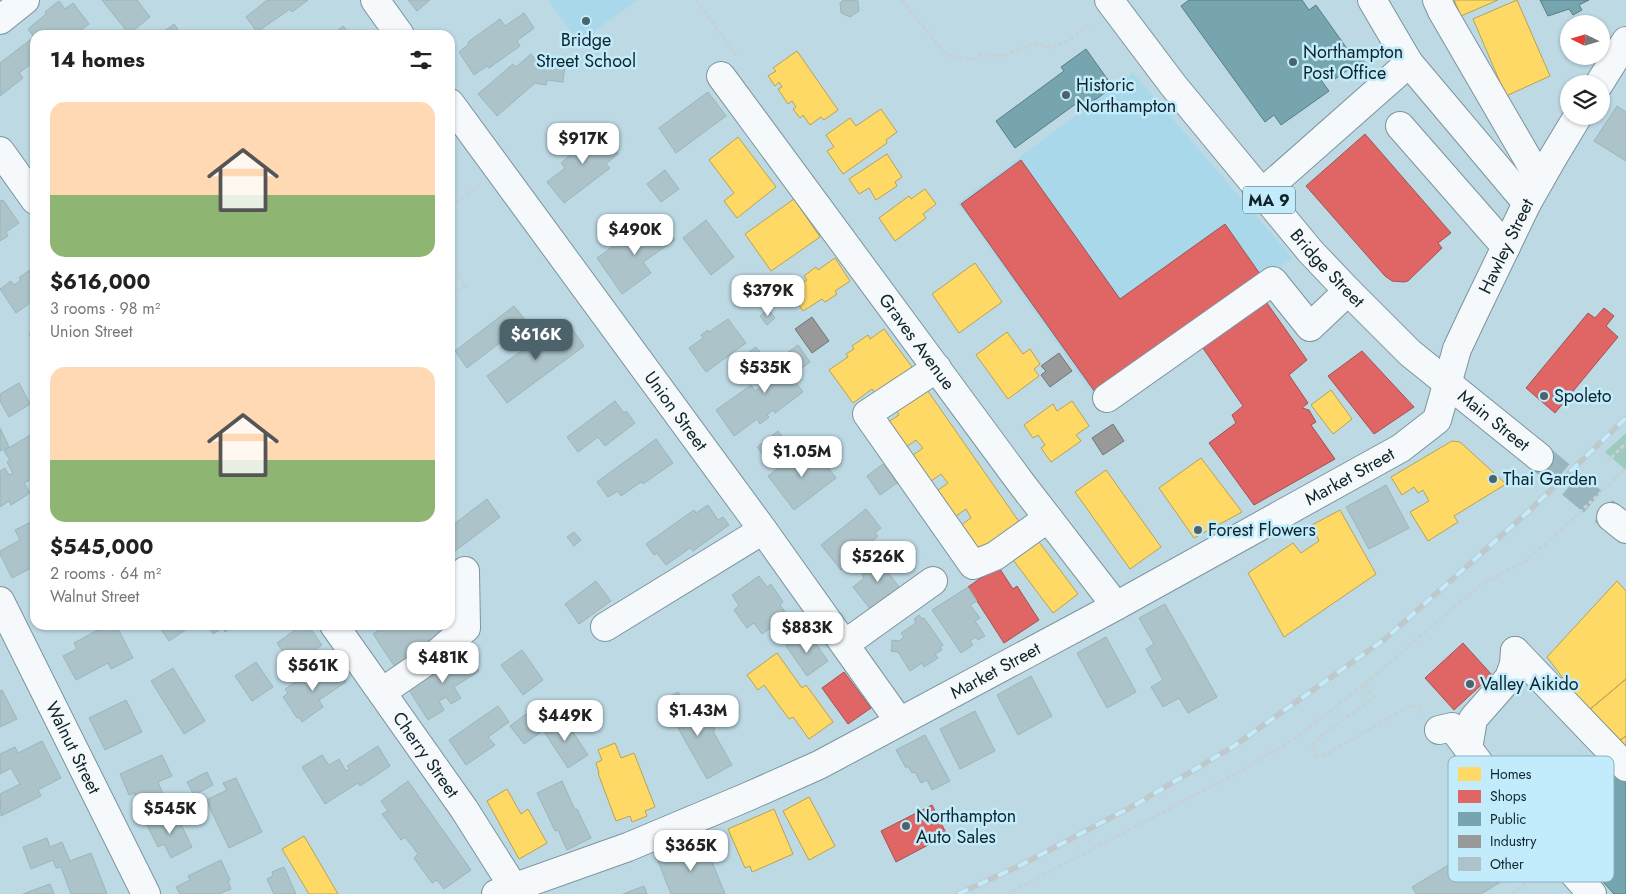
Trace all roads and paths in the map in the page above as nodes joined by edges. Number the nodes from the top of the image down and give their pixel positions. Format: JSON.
{"nodes":[{"id":1,"x":25,"y":0,"type":"edge"},
{"id":2,"x":375,"y":0,"type":"edge"},
{"id":3,"x":696,"y":0,"type":"edge"},
{"id":4,"x":902,"y":0,"type":"edge"},
{"id":5,"x":1372,"y":0,"type":"edge"},
{"id":6,"x":1437,"y":0,"type":"edge"},
{"id":7,"x":1116,"y":2,"type":"edge"},
{"id":8,"x":0,"y":20,"type":"edge"},
{"id":9,"x":1089,"y":24,"type":"dead end"},
{"id":10,"x":396,"y":30,"type":"edge"},
{"id":11,"x":1626,"y":41,"type":"edge"},
{"id":12,"x":1409,"y":63,"type":"junction"},
{"id":13,"x":730,"y":67,"type":"joint"},
{"id":14,"x":1605,"y":75,"type":"edge"},
{"id":15,"x":455,"y":110,"type":"edge"},
{"id":16,"x":1573,"y":125,"type":"edge"},
{"id":17,"x":1400,"y":126,"type":"dead end"},
{"id":18,"x":0,"y":150,"type":"edge"},
{"id":19,"x":486,"y":181,"type":"dead end"},
{"id":20,"x":1533,"y":191,"type":"junction"},
{"id":21,"x":1263,"y":192,"type":"junction"},
{"id":22,"x":30,"y":193,"type":"edge"},
{"id":23,"x":455,"y":203,"type":"edge"},
{"id":24,"x":1506,"y":247,"type":"junction"},
{"id":25,"x":455,"y":272,"type":"edge"},
{"id":26,"x":1348,"y":292,"type":"junction"},
{"id":27,"x":455,"y":294,"type":"edge"},
{"id":28,"x":937,"y":368,"type":"junction"},
{"id":29,"x":1448,"y":384,"type":"junction"},
{"id":30,"x":1107,"y":398,"type":"dead end"},
{"id":31,"x":1626,"y":443,"type":"edge"},
{"id":32,"x":1539,"y":457,"type":"tunnel mouth"},
{"id":33,"x":1607,"y":462,"type":"dead end"},
{"id":34,"x":1626,"y":468,"type":"edge"},
{"id":35,"x":1048,"y":518,"type":"junction"},
{"id":36,"x":763,"y":530,"type":"junction"},
{"id":37,"x":465,"y":571,"type":"dead end"},
{"id":38,"x":933,"y":581,"type":"dead end"},
{"id":39,"x":0,"y":601,"type":"edge"},
{"id":40,"x":1116,"y":606,"type":"junction"},
{"id":41,"x":605,"y":627,"type":"dead end"},
{"id":42,"x":338,"y":630,"type":"edge"},
{"id":43,"x":844,"y":644,"type":"junction"},
{"id":44,"x":1364,"y":685,"type":"junction"},
{"id":45,"x":382,"y":692,"type":"junction"},
{"id":46,"x":899,"y":721,"type":"junction"},
{"id":47,"x":1439,"y":730,"type":"joint"},
{"id":48,"x":1468,"y":749,"type":"junction"},
{"id":49,"x":1473,"y":756,"type":"edge"},
{"id":50,"x":1626,"y":767,"type":"edge"},
{"id":51,"x":1524,"y":882,"type":"edge"},
{"id":52,"x":1581,"y":882,"type":"edge"},
{"id":53,"x":504,"y":892,"type":"edge"},
{"id":54,"x":146,"y":894,"type":"edge"},
{"id":55,"x":1007,"y":894,"type":"edge"},
{"id":56,"x":1513,"y":894,"type":"edge"},
{"id":57,"x":1592,"y":894,"type":"edge"}],
"edges":[{"from":1,"to":8,"type":"main road"},
{"from":2,"to":10,"type":"main road"},
{"from":3,"to":13,"type":"path"},
{"from":4,"to":9,"type":"path"},
{"from":5,"to":12,"type":"main road"},
{"from":6,"to":20,"type":"main road"},
{"from":7,"to":21,"type":"main road","name":"Bridge Street","number":"MA 9"},
{"from":11,"to":14,"type":"main road"},
{"from":12,"to":20,"type":"main road"},
{"from":12,"to":21,"type":"main road"},
{"from":13,"to":28,"type":"main road","name":"Graves Avenue"},
{"from":15,"to":36,"type":"main road","name":"Union Street"},
{"from":16,"to":20,"type":"main road","name":"Hawley Street"},
{"from":17,"to":24,"type":"main road"},
{"from":18,"to":22,"type":"main road"},
{"from":19,"to":23,"type":"path"},
{"from":20,"to":24,"type":"main road","name":"Hawley Street"},
{"from":21,"to":26,"type":"main road","name":"Bridge Street","number":"MA 9"},
{"from":24,"to":29,"type":"main road","name":"Hawley Street"},
{"from":25,"to":27,"type":"path"},
{"from":26,"to":29,"type":"main road","name":"Bridge Street","number":"MA 9"},
{"from":26,"to":30,"type":"main road"},
{"from":28,"to":35,"type":"main road","name":"Graves Avenue"},
{"from":28,"to":35,"type":"main road"},
{"from":29,"to":32,"type":"main road","name":"Main Street","number":"MA 9"},
{"from":29,"to":40,"type":"main road","name":"Market Street"},
{"from":31,"to":33,"type":"path"},
{"from":34,"to":44,"type":"path","bridge":true},
{"from":35,"to":40,"type":"main road","name":"Graves Avenue"},
{"from":36,"to":41,"type":"main road"},
{"from":36,"to":43,"type":"main road","name":"Union Street"},
{"from":37,"to":45,"type":"main road"},
{"from":38,"to":43,"type":"main road"},
{"from":39,"to":54,"type":"main road","name":"Walnut Street"},
{"from":40,"to":46,"type":"main road","name":"Market Street"},
{"from":42,"to":45,"type":"main road","name":"Cherry Street"},
{"from":43,"to":46,"type":"main road","name":"Union Street"},
{"from":44,"to":47,"type":"path"},
{"from":44,"to":55,"type":"path"},
{"from":45,"to":53,"type":"main road","name":"Cherry Street"},
{"from":46,"to":53,"type":"main road","name":"Market Street"},
{"from":47,"to":48,"type":"main road"},
{"from":48,"to":49,"type":"main road"},
{"from":48,"to":50,"type":"main road"},
{"from":51,"to":56,"type":"path"},
{"from":52,"to":57,"type":"main road"}]}
